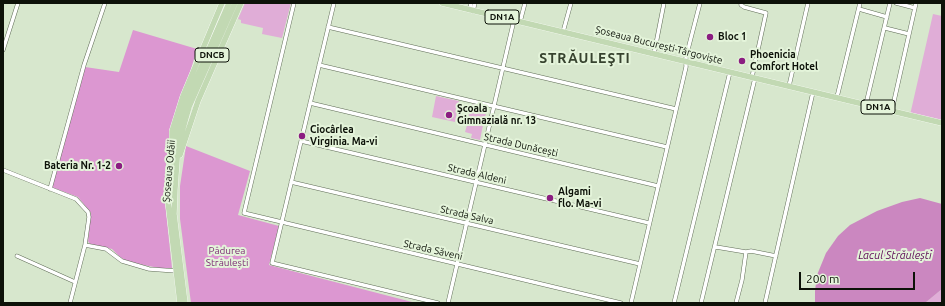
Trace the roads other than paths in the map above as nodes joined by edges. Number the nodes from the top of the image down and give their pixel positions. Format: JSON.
{"nodes":[{"id":1,"x":18,"y":3,"type":"edge"},
{"id":2,"x":105,"y":3,"type":"edge"},
{"id":3,"x":222,"y":3,"type":"edge"},
{"id":4,"x":229,"y":3,"type":"edge"},
{"id":5,"x":235,"y":3,"type":"edge"},
{"id":6,"x":241,"y":3,"type":"edge"},
{"id":7,"x":294,"y":3,"type":"edge"},
{"id":8,"x":334,"y":3,"type":"edge"},
{"id":9,"x":442,"y":3,"type":"edge"},
{"id":10,"x":471,"y":3,"type":"edge"},
{"id":11,"x":475,"y":3,"type":"edge"},
{"id":12,"x":525,"y":3,"type":"edge"},
{"id":13,"x":571,"y":3,"type":"edge"},
{"id":14,"x":664,"y":3,"type":"edge"},
{"id":15,"x":700,"y":3,"type":"edge"},
{"id":16,"x":741,"y":3,"type":"edge"},
{"id":17,"x":808,"y":3,"type":"edge"},
{"id":18,"x":860,"y":3,"type":"edge"},
{"id":19,"x":890,"y":3,"type":"edge"},
{"id":20,"x":896,"y":3,"type":"edge"},
{"id":21,"x":916,"y":3,"type":"edge"},
{"id":22,"x":915,"y":8,"type":"junction"},
{"id":23,"x":859,"y":9,"type":"junction"},
{"id":24,"x":471,"y":10,"type":"junction"},
{"id":25,"x":887,"y":16,"type":"junction"},
{"id":26,"x":517,"y":21,"type":"junction"},
{"id":27,"x":328,"y":27,"type":"junction"},
{"id":28,"x":885,"y":28,"type":"junction"},
{"id":29,"x":563,"y":32,"type":"junction"},
{"id":30,"x":909,"y":34,"type":"junction"},
{"id":31,"x":3,"y":50,"type":"edge"},
{"id":32,"x":654,"y":54,"type":"junction"},
{"id":33,"x":686,"y":62,"type":"junction"},
{"id":34,"x":319,"y":65,"type":"junction"},
{"id":35,"x":503,"y":68,"type":"junction"},
{"id":36,"x":730,"y":72,"type":"junction"},
{"id":37,"x":754,"y":77,"type":"junction"},
{"id":38,"x":789,"y":86,"type":"junction"},
{"id":39,"x":813,"y":92,"type":"junction"},
{"id":40,"x":837,"y":97,"type":"junction"},
{"id":41,"x":310,"y":102,"type":"junction"},
{"id":42,"x":866,"y":104,"type":"junction"},
{"id":43,"x":494,"y":106,"type":"junction"},
{"id":44,"x":676,"y":109,"type":"junction"},
{"id":45,"x":892,"y":110,"type":"junction"},
{"id":46,"x":942,"y":123,"type":"edge"},
{"id":47,"x":301,"y":141,"type":"junction"},
{"id":48,"x":485,"y":144,"type":"junction"},
{"id":49,"x":667,"y":147,"type":"junction"},
{"id":50,"x":172,"y":157,"type":"junction"},
{"id":51,"x":177,"y":169,"type":"junction"},
{"id":52,"x":3,"y":170,"type":"edge"},
{"id":53,"x":291,"y":182,"type":"junction"},
{"id":54,"x":476,"y":182,"type":"junction"},
{"id":55,"x":658,"y":186,"type":"junction"},
{"id":56,"x":50,"y":190,"type":"junction"},
{"id":57,"x":282,"y":222,"type":"junction"},
{"id":58,"x":466,"y":223,"type":"junction"},
{"id":59,"x":649,"y":223,"type":"junction"},
{"id":60,"x":85,"y":245,"type":"junction"},
{"id":61,"x":716,"y":247,"type":"junction"},
{"id":62,"x":746,"y":252,"type":"junction"},
{"id":63,"x":17,"y":256,"type":"dead end"},
{"id":64,"x":776,"y":256,"type":"junction"},
{"id":65,"x":457,"y":264,"type":"junction"},
{"id":66,"x":640,"y":264,"type":"junction"},
{"id":67,"x":176,"y":271,"type":"junction"},
{"id":68,"x":75,"y":282,"type":"junction"},
{"id":69,"x":70,"y":303,"type":"edge"},
{"id":70,"x":180,"y":303,"type":"edge"},
{"id":71,"x":185,"y":303,"type":"edge"},
{"id":72,"x":438,"y":303,"type":"edge"},
{"id":73,"x":448,"y":303,"type":"edge"},
{"id":74,"x":622,"y":303,"type":"edge"},
{"id":75,"x":631,"y":303,"type":"edge"},
{"id":76,"x":674,"y":303,"type":"edge"},
{"id":77,"x":702,"y":303,"type":"edge"},
{"id":78,"x":736,"y":303,"type":"edge"},
{"id":79,"x":765,"y":303,"type":"edge"}],
"edges":[{"from":1,"to":31,"type":"street"},
{"from":2,"to":56,"type":"street"},
{"from":3,"to":50,"type":"main road"},
{"from":4,"to":50,"type":"main road","name":"Șoseaua Odăii","number":"DNCB"},
{"from":5,"to":51,"type":"main road","name":"Șoseaua Odăii","number":"DNCB"},
{"from":6,"to":51,"type":"main road"},
{"from":7,"to":57,"type":"street","name":"Strada Săveni"},
{"from":8,"to":27,"type":"street"},
{"from":9,"to":24,"type":"main road","name":"Șoseaua București-Târgoviște","number":"DN1A"},
{"from":10,"to":24,"type":"street"},
{"from":11,"to":24,"type":"street"},
{"from":12,"to":26,"type":"street"},
{"from":13,"to":29,"type":"street"},
{"from":14,"to":32,"type":"street"},
{"from":15,"to":33,"type":"street"},
{"from":16,"to":37,"type":"street"},
{"from":17,"to":38,"type":"street"},
{"from":18,"to":23,"type":"street"},
{"from":19,"to":25,"type":"street"},
{"from":20,"to":22,"type":"street"},
{"from":21,"to":22,"type":"street"},
{"from":22,"to":30,"type":"street"},
{"from":23,"to":25,"type":"street"},
{"from":23,"to":40,"type":"street"},
{"from":24,"to":26,"type":"main road","name":"Șoseaua București-Târgoviște","number":"DN1A"},
{"from":25,"to":28,"type":"street"},
{"from":26,"to":29,"type":"main road","name":"Șoseaua București-Târgoviște","number":"DN1A"},
{"from":26,"to":35,"type":"street"},
{"from":27,"to":34,"type":"street"},
{"from":27,"to":35,"type":"street"},
{"from":28,"to":30,"type":"street"},
{"from":28,"to":42,"type":"street"},
{"from":29,"to":32,"type":"main road","name":"Șoseaua București-Târgoviște","number":"DN1A"},
{"from":30,"to":45,"type":"street"},
{"from":32,"to":33,"type":"main road","name":"Șoseaua București-Târgoviște","number":"DN1A"},
{"from":33,"to":36,"type":"main road","name":"Șoseaua București-Târgoviște","number":"DN1A"},
{"from":33,"to":44,"type":"street"},
{"from":34,"to":41,"type":"street"},
{"from":34,"to":43,"type":"street"},
{"from":35,"to":43,"type":"street"},
{"from":35,"to":44,"type":"street"},
{"from":36,"to":37,"type":"main road","name":"Șoseaua București-Târgoviște","number":"DN1A"},
{"from":36,"to":76,"type":"street"},
{"from":37,"to":38,"type":"main road","name":"Șoseaua București-Târgoviște","number":"DN1A"},
{"from":37,"to":61,"type":"street"},
{"from":38,"to":39,"type":"main road","name":"Șoseaua București-Târgoviște","number":"DN1A"},
{"from":39,"to":40,"type":"main road","name":"Șoseaua București-Târgoviște","number":"DN1A"},
{"from":39,"to":64,"type":"street"},
{"from":40,"to":42,"type":"main road","name":"Șoseaua București-Târgoviște","number":"DN1A"},
{"from":41,"to":47,"type":"street"},
{"from":41,"to":48,"type":"street","name":"Strada Dunăcești"},
{"from":42,"to":45,"type":"main road","name":"Șoseaua București-Târgoviște","number":"DN1A"},
{"from":43,"to":48,"type":"street"},
{"from":43,"to":49,"type":"street"},
{"from":44,"to":49,"type":"street"},
{"from":45,"to":46,"type":"main road","name":"Șoseaua București-Târgoviște","number":"DN1A"},
{"from":47,"to":53,"type":"street"},
{"from":47,"to":54,"type":"street","name":"Strada Aldeni"},
{"from":48,"to":54,"type":"street"},
{"from":48,"to":55,"type":"street","name":"Strada Dunăcești"},
{"from":49,"to":55,"type":"street"},
{"from":50,"to":67,"type":"main road","name":"Șoseaua Odăii","number":"DNCB"},
{"from":51,"to":71,"type":"main road","name":"Șoseaua Odăii","number":"DNCB"},
{"from":52,"to":56,"type":"street"},
{"from":53,"to":57,"type":"street"},
{"from":53,"to":58,"type":"street","name":"Strada Salva"},
{"from":54,"to":58,"type":"street"},
{"from":54,"to":59,"type":"street","name":"Strada Aldeni"},
{"from":55,"to":59,"type":"street"},
{"from":56,"to":60,"type":"street"},
{"from":57,"to":65,"type":"street","name":"Strada Săveni"},
{"from":57,"to":72,"type":"street"},
{"from":58,"to":65,"type":"street"},
{"from":58,"to":66,"type":"street","name":"Strada Salva"},
{"from":59,"to":66,"type":"street"},
{"from":60,"to":67,"type":"street"},
{"from":60,"to":68,"type":"street"},
{"from":61,"to":62,"type":"street"},
{"from":61,"to":77,"type":"street"},
{"from":62,"to":64,"type":"street"},
{"from":62,"to":78,"type":"street"},
{"from":63,"to":68,"type":"street"},
{"from":64,"to":79,"type":"street"},
{"from":65,"to":73,"type":"street"},
{"from":65,"to":74,"type":"street","name":"Strada Săveni"},
{"from":66,"to":75,"type":"street"},
{"from":67,"to":70,"type":"main road","name":"Șoseaua Odăii","number":"DNCB"},
{"from":68,"to":69,"type":"street"}]}
